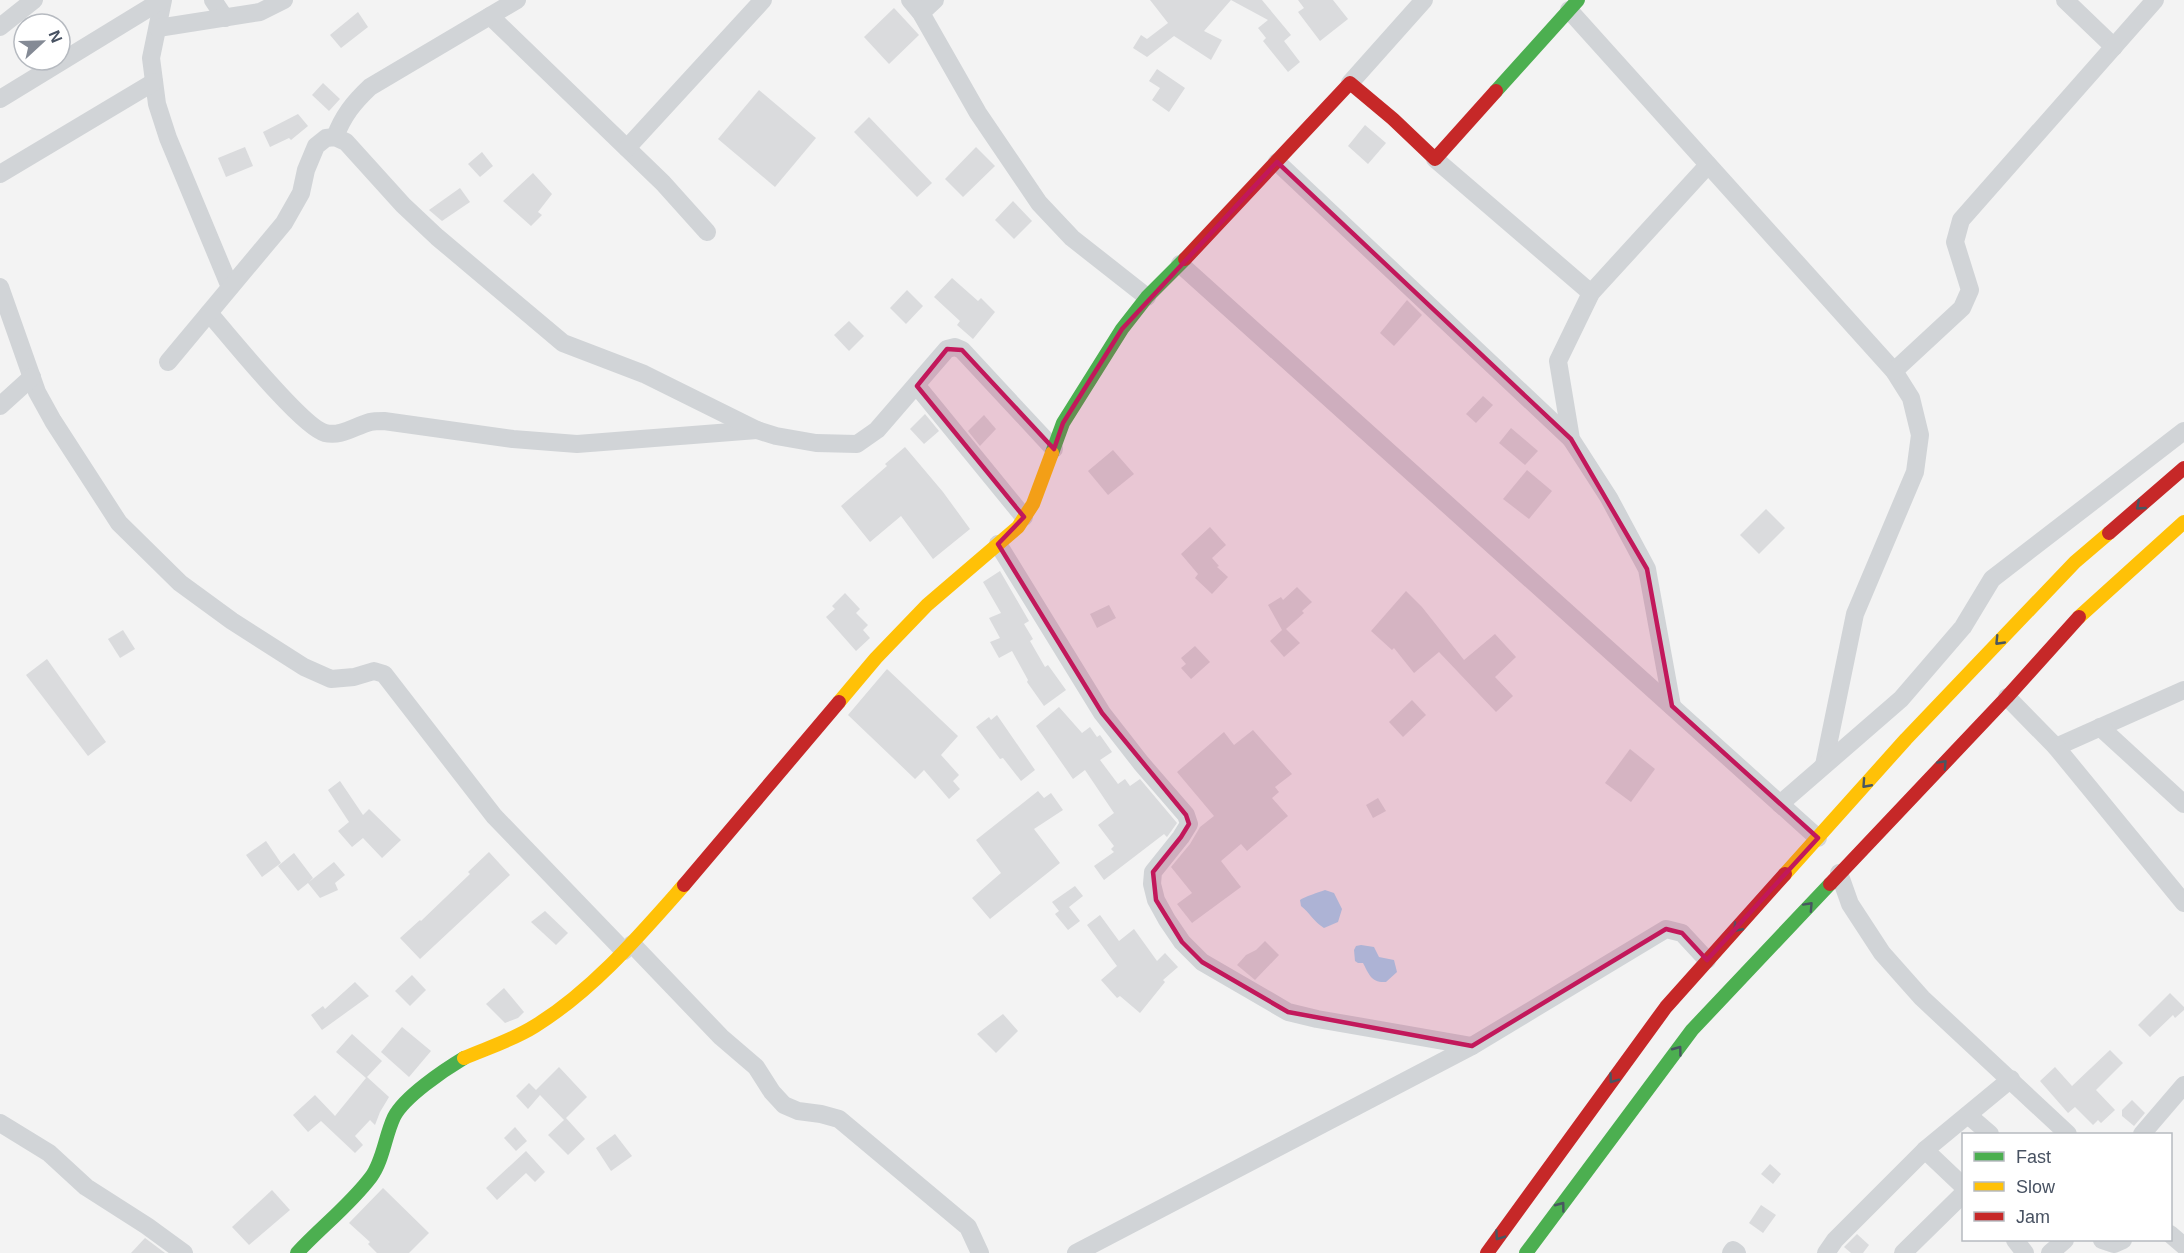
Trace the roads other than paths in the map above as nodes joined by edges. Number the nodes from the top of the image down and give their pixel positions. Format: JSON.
{"nodes":[{"id":1,"x":163,"y":0,"type":"edge"},
{"id":2,"x":213,"y":0,"type":"edge"},
{"id":3,"x":284,"y":0,"type":"edge"},
{"id":4,"x":517,"y":0,"type":"edge"},
{"id":5,"x":763,"y":0,"type":"edge"},
{"id":6,"x":935,"y":0,"type":"edge"},
{"id":7,"x":1424,"y":0,"type":"edge"},
{"id":8,"x":2066,"y":0,"type":"edge"},
{"id":9,"x":2155,"y":0,"type":"edge"},
{"id":10,"x":29,"y":2,"type":"edge"},
{"id":11,"x":1574,"y":5,"type":"edge"},
{"id":12,"x":916,"y":7,"type":"edge"},
{"id":13,"x":490,"y":16,"type":"junction"},
{"id":14,"x":225,"y":18,"type":"junction"},
{"id":15,"x":0,"y":27,"type":"edge"},
{"id":16,"x":158,"y":28,"type":"junction"},
{"id":17,"x":2114,"y":46,"type":"junction"},
{"id":18,"x":154,"y":82,"type":"junction"},
{"id":19,"x":1350,"y":84,"type":"junction"},
{"id":20,"x":0,"y":99,"type":"edge"},
{"id":21,"x":335,"y":137,"type":"junction"},
{"id":22,"x":627,"y":148,"type":"junction"},
{"id":23,"x":1435,"y":159,"type":"junction"},
{"id":24,"x":1277,"y":162,"type":"junction"},
{"id":25,"x":1708,"y":165,"type":"junction"},
{"id":26,"x":0,"y":174,"type":"edge"},
{"id":27,"x":707,"y":232,"type":"dead end"},
{"id":28,"x":1180,"y":264,"type":"junction"},
{"id":29,"x":0,"y":287,"type":"edge"},
{"id":30,"x":230,"y":287,"type":"junction"},
{"id":31,"x":1591,"y":293,"type":"junction"},
{"id":32,"x":1147,"y":297,"type":"junction"},
{"id":33,"x":209,"y":313,"type":"junction"},
{"id":34,"x":168,"y":362,"type":"dead end"},
{"id":35,"x":1894,"y":371,"type":"junction"},
{"id":36,"x":32,"y":377,"type":"junction"},
{"id":37,"x":917,"y":386,"type":"junction"},
{"id":38,"x":0,"y":406,"type":"edge"},
{"id":39,"x":757,"y":430,"type":"junction"},
{"id":40,"x":2184,"y":431,"type":"edge"},
{"id":41,"x":1571,"y":439,"type":"junction"},
{"id":42,"x":1054,"y":449,"type":"junction"},
{"id":43,"x":2184,"y":468,"type":"edge"},
{"id":44,"x":1024,"y":517,"type":"junction"},
{"id":45,"x":2184,"y":522,"type":"edge"},
{"id":46,"x":998,"y":544,"type":"junction"},
{"id":47,"x":2184,"y":690,"type":"edge"},
{"id":48,"x":2007,"y":697,"type":"junction"},
{"id":49,"x":1672,"y":706,"type":"junction"},
{"id":50,"x":2100,"y":727,"type":"junction"},
{"id":51,"x":2056,"y":747,"type":"junction"},
{"id":52,"x":1824,"y":765,"type":"junction"},
{"id":53,"x":2183,"y":802,"type":"edge"},
{"id":54,"x":1780,"y":804,"type":"junction"},
{"id":55,"x":1818,"y":838,"type":"junction"},
{"id":56,"x":1839,"y":873,"type":"junction"},
{"id":57,"x":2184,"y":903,"type":"edge"},
{"id":58,"x":628,"y":948,"type":"junction"},
{"id":59,"x":1707,"y":960,"type":"junction"},
{"id":60,"x":1472,"y":1046,"type":"junction"},
{"id":61,"x":2011,"y":1080,"type":"junction"},
{"id":62,"x":2184,"y":1085,"type":"edge"},
{"id":63,"x":1968,"y":1115,"type":"junction"},
{"id":64,"x":0,"y":1123,"type":"edge"},
{"id":65,"x":1989,"y":1133,"type":"edge"},
{"id":66,"x":2067,"y":1133,"type":"edge"},
{"id":67,"x":2143,"y":1133,"type":"edge"},
{"id":68,"x":1925,"y":1150,"type":"junction"},
{"id":69,"x":1962,"y":1185,"type":"edge"},
{"id":70,"x":1962,"y":1195,"type":"edge"},
{"id":71,"x":2172,"y":1236,"type":"edge"},
{"id":72,"x":2063,"y":1241,"type":"edge"},
{"id":73,"x":2104,"y":1241,"type":"edge"},
{"id":74,"x":2119,"y":1241,"type":"edge"},
{"id":75,"x":2184,"y":1246,"type":"edge"},
{"id":76,"x":184,"y":1253,"type":"edge"},
{"id":77,"x":297,"y":1253,"type":"edge"},
{"id":78,"x":980,"y":1253,"type":"edge"},
{"id":79,"x":1076,"y":1253,"type":"edge"},
{"id":80,"x":1487,"y":1253,"type":"edge"},
{"id":81,"x":1526,"y":1253,"type":"edge"},
{"id":82,"x":1731,"y":1253,"type":"edge"},
{"id":83,"x":1737,"y":1253,"type":"edge"},
{"id":84,"x":1826,"y":1253,"type":"edge"},
{"id":85,"x":1903,"y":1253,"type":"edge"},
{"id":86,"x":2050,"y":1253,"type":"edge"}],
"edges":[{"from":1,"to":16,"type":"street"},
{"from":1,"to":20,"type":"street"},
{"from":2,"to":14,"type":"street"},
{"from":3,"to":14,"type":"street"},
{"from":4,"to":13,"type":"street"},
{"from":5,"to":22,"type":"street"},
{"from":6,"to":12,"type":"street"},
{"from":7,"to":19,"type":"street"},
{"from":8,"to":17,"type":"street"},
{"from":9,"to":17,"type":"street"},
{"from":10,"to":15,"type":"street"},
{"from":11,"to":23,"type":"main road"},
{"from":11,"to":25,"type":"street"},
{"from":12,"to":32,"type":"street"},
{"from":13,"to":21,"type":"street"},
{"from":13,"to":22,"type":"street"},
{"from":14,"to":16,"type":"street"},
{"from":16,"to":18,"type":"street"},
{"from":17,"to":35,"type":"street"},
{"from":18,"to":26,"type":"street"},
{"from":18,"to":30,"type":"street"},
{"from":19,"to":23,"type":"main road"},
{"from":19,"to":24,"type":"main road"},
{"from":21,"to":30,"type":"street"},
{"from":21,"to":39,"type":"street"},
{"from":22,"to":27,"type":"street"},
{"from":23,"to":31,"type":"street"},
{"from":24,"to":28,"type":"main road"},
{"from":24,"to":41,"type":"street"},
{"from":25,"to":31,"type":"street"},
{"from":25,"to":35,"type":"street"},
{"from":28,"to":32,"type":"main road"},
{"from":28,"to":49,"type":"street"},
{"from":29,"to":36,"type":"street"},
{"from":30,"to":33,"type":"street"},
{"from":31,"to":41,"type":"street"},
{"from":32,"to":42,"type":"main road"},
{"from":33,"to":34,"type":"street"},
{"from":33,"to":39,"type":"street"},
{"from":35,"to":52,"type":"street"},
{"from":36,"to":38,"type":"street"},
{"from":36,"to":58,"type":"street"},
{"from":37,"to":39,"type":"street"},
{"from":37,"to":42,"type":"street"},
{"from":37,"to":44,"type":"street"},
{"from":40,"to":52,"type":"street"},
{"from":41,"to":49,"type":"street"},
{"from":42,"to":44,"type":"main road"},
{"from":43,"to":55,"type":"main road","one_way":true},
{"from":44,"to":46,"type":"main road"},
{"from":45,"to":48,"type":"main road"},
{"from":46,"to":58,"type":"main road"},
{"from":46,"to":60,"type":"street"},
{"from":47,"to":50,"type":"street"},
{"from":48,"to":51,"type":"street"},
{"from":56,"to":48,"type":"main road","one_way":true},
{"from":49,"to":54,"type":"street"},
{"from":50,"to":51,"type":"street"},
{"from":50,"to":53,"type":"street"},
{"from":51,"to":57,"type":"street"},
{"from":52,"to":54,"type":"street"},
{"from":54,"to":55,"type":"street"},
{"from":55,"to":59,"type":"main road","one_way":true},
{"from":56,"to":61,"type":"street"},
{"from":81,"to":56,"type":"main road","one_way":true},
{"from":58,"to":77,"type":"main road"},
{"from":58,"to":78,"type":"street"},
{"from":59,"to":60,"type":"street"},
{"from":59,"to":80,"type":"main road","one_way":true},
{"from":60,"to":79,"type":"street"},
{"from":61,"to":63,"type":"street"},
{"from":61,"to":66,"type":"street"},
{"from":62,"to":67,"type":"street"},
{"from":63,"to":65,"type":"street"},
{"from":63,"to":68,"type":"street"},
{"from":64,"to":76,"type":"street"},
{"from":68,"to":69,"type":"street"},
{"from":68,"to":84,"type":"street"},
{"from":70,"to":85,"type":"street"},
{"from":71,"to":75,"type":"street"},
{"from":72,"to":86,"type":"street"},
{"from":73,"to":74,"type":"street"},
{"from":82,"to":83,"type":"street"}]}
